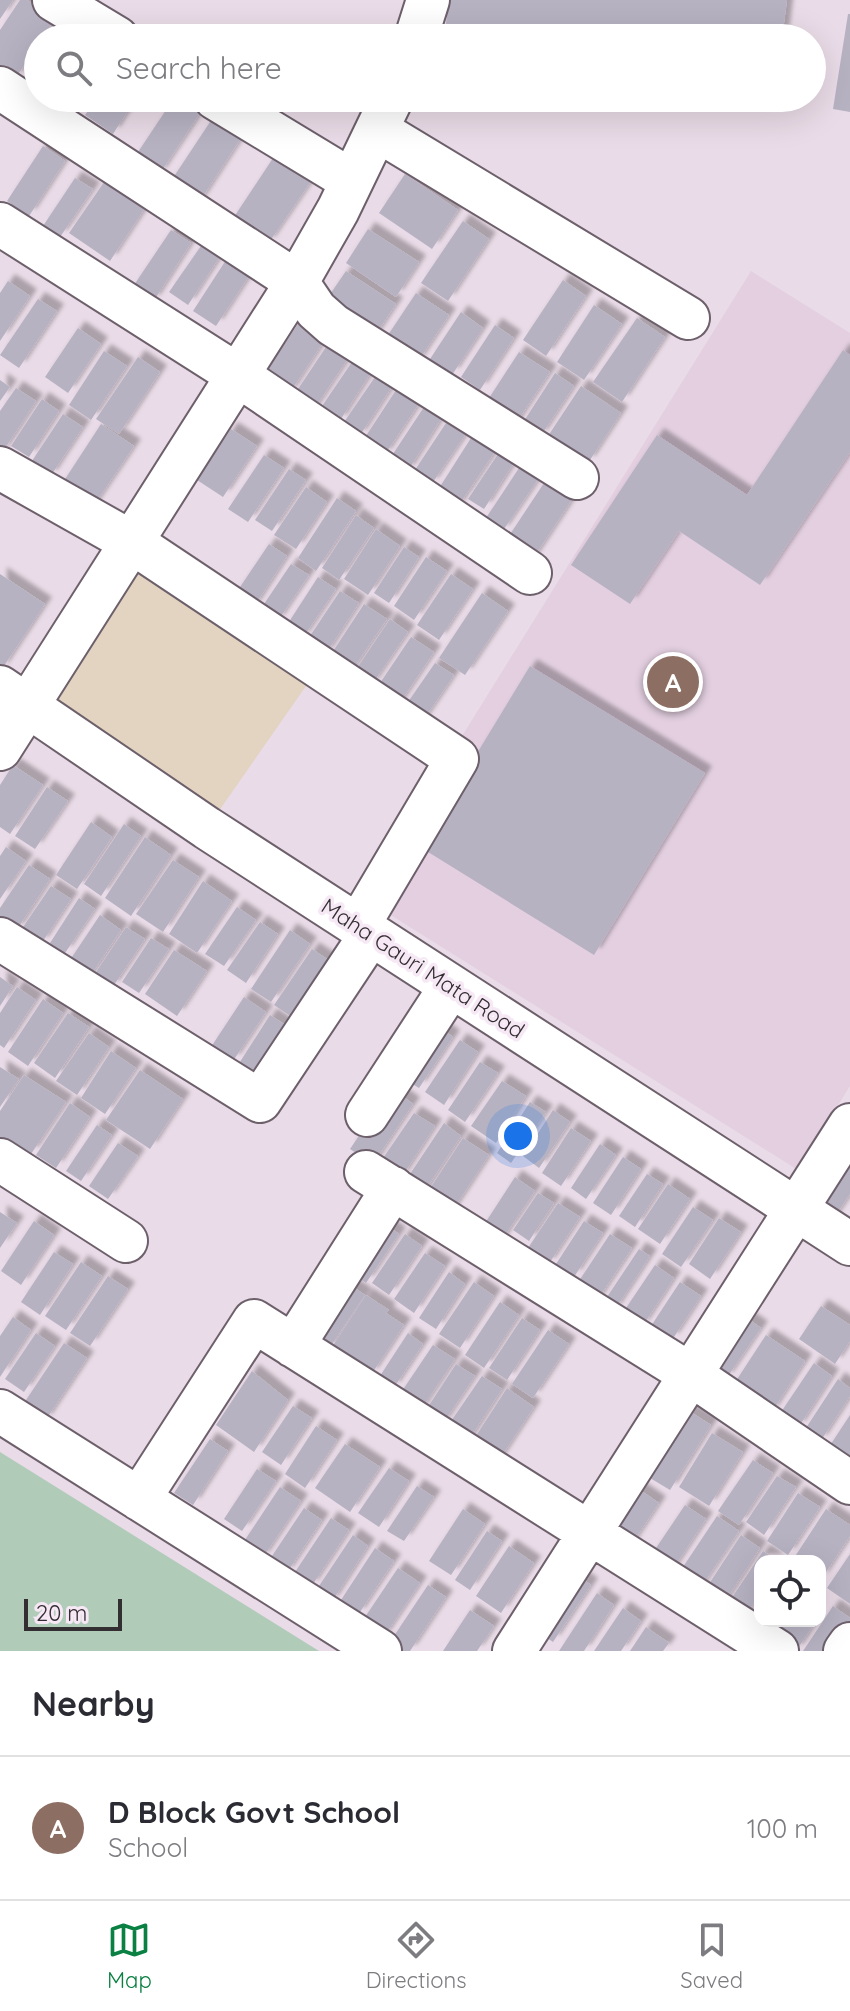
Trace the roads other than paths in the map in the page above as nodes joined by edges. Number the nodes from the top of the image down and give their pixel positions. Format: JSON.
{"nodes":[{"id":1,"x":54,"y":0,"type":"edge"},
{"id":2,"x":428,"y":0,"type":"edge"},
{"id":3,"x":94,"y":24,"type":"edge"},
{"id":4,"x":420,"y":24,"type":"edge"},
{"id":5,"x":0,"y":88,"type":"edge"},
{"id":6,"x":24,"y":104,"type":"edge"},
{"id":7,"x":37,"y":112,"type":"edge"},
{"id":8,"x":238,"y":112,"type":"edge"},
{"id":9,"x":384,"y":114,"type":"edge"},
{"id":10,"x":352,"y":181,"type":"junction"},
{"id":11,"x":0,"y":224,"type":"edge"},
{"id":12,"x":297,"y":282,"type":"junction"},
{"id":13,"x":688,"y":318,"type":"dead end"},
{"id":14,"x":239,"y":376,"type":"junction"},
{"id":15,"x":0,"y":468,"type":"edge"},
{"id":16,"x":577,"y":478,"type":"dead end"},
{"id":17,"x":133,"y":543,"type":"junction"},
{"id":18,"x":530,"y":573,"type":"dead end"},
{"id":19,"x":14,"y":696,"type":"edge"},
{"id":20,"x":0,"y":749,"type":"edge"},
{"id":21,"x":365,"y":930,"type":"junction"},
{"id":22,"x":0,"y":939,"type":"edge"},
{"id":23,"x":451,"y":986,"type":"junction"},
{"id":24,"x":367,"y":1115,"type":"dead end"},
{"id":25,"x":850,"y":1125,"type":"edge"},
{"id":26,"x":0,"y":1160,"type":"edge"},
{"id":27,"x":797,"y":1209,"type":"junction"},
{"id":28,"x":126,"y":1241,"type":"dead end"},
{"id":29,"x":850,"y":1244,"type":"edge"},
{"id":30,"x":293,"y":1346,"type":"junction"},
{"id":31,"x":690,"y":1374,"type":"junction"},
{"id":32,"x":0,"y":1411,"type":"edge"},
{"id":33,"x":850,"y":1483,"type":"edge"},
{"id":34,"x":139,"y":1499,"type":"junction"},
{"id":35,"x":590,"y":1531,"type":"junction"},
{"id":36,"x":850,"y":1644,"type":"edge"},
{"id":37,"x":380,"y":1651,"type":"edge"},
{"id":38,"x":514,"y":1651,"type":"edge"},
{"id":39,"x":777,"y":1651,"type":"edge"},
{"id":40,"x":845,"y":1651,"type":"edge"}],
"edges":[{"from":1,"to":3,"type":"street"},
{"from":2,"to":4,"type":"street"},
{"from":5,"to":6,"type":"street"},
{"from":7,"to":12,"type":"street"},
{"from":8,"to":10,"type":"street"},
{"from":9,"to":10,"type":"street"},
{"from":9,"to":13,"type":"street"},
{"from":10,"to":12,"type":"street"},
{"from":11,"to":14,"type":"street"},
{"from":12,"to":14,"type":"street"},
{"from":12,"to":16,"type":"street"},
{"from":14,"to":17,"type":"street"},
{"from":14,"to":18,"type":"street"},
{"from":15,"to":17,"type":"street"},
{"from":17,"to":19,"type":"street"},
{"from":17,"to":21,"type":"street"},
{"from":19,"to":20,"type":"street"},
{"from":19,"to":21,"type":"street","name":"Maha Gauri Mata Road"},
{"from":21,"to":22,"type":"street"},
{"from":21,"to":23,"type":"street","name":"Maha Gauri Mata Road"},
{"from":23,"to":24,"type":"street"},
{"from":23,"to":27,"type":"street","name":"Maha Gauri Mata Road"},
{"from":25,"to":27,"type":"street"},
{"from":26,"to":28,"type":"street"},
{"from":27,"to":29,"type":"street","name":"Maha Gauri Mata Road"},
{"from":27,"to":31,"type":"street"},
{"from":30,"to":31,"type":"street"},
{"from":30,"to":34,"type":"street"},
{"from":30,"to":35,"type":"street"},
{"from":31,"to":33,"type":"street"},
{"from":31,"to":35,"type":"street"},
{"from":32,"to":34,"type":"street"},
{"from":34,"to":37,"type":"street"},
{"from":35,"to":38,"type":"street"},
{"from":35,"to":39,"type":"street"},
{"from":36,"to":40,"type":"street"}]}
